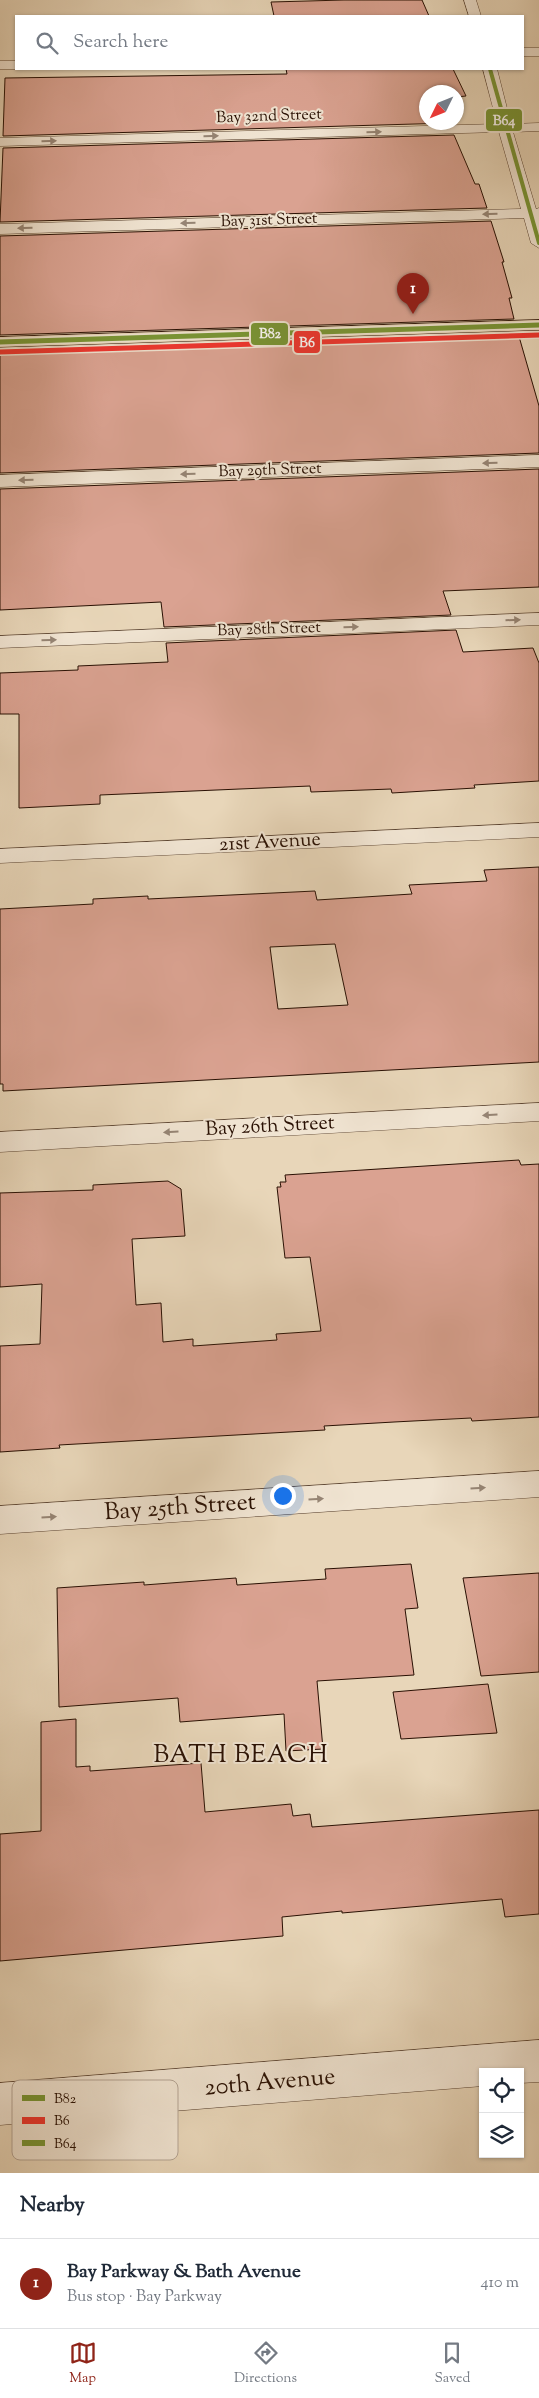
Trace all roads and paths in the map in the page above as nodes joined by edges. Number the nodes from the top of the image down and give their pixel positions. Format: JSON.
{"nodes":[{"id":1,"x":470,"y":0,"type":"edge"},
{"id":2,"x":475,"y":15,"type":"edge"},
{"id":3,"x":524,"y":52,"type":"edge"},
{"id":4,"x":539,"y":52,"type":"edge"},
{"id":5,"x":0,"y":65,"type":"edge"},
{"id":6,"x":15,"y":65,"type":"edge"},
{"id":7,"x":490,"y":70,"type":"edge"},
{"id":8,"x":539,"y":127,"type":"edge"},
{"id":9,"x":505,"y":128,"type":"junction"},
{"id":10,"x":0,"y":142,"type":"edge"},
{"id":11,"x":535,"y":213,"type":"edge"},
{"id":12,"x":0,"y":229,"type":"edge"},
{"id":13,"x":539,"y":243,"type":"edge"},
{"id":14,"x":539,"y":325,"type":"edge"},
{"id":15,"x":0,"y":342,"type":"edge"},
{"id":16,"x":539,"y":461,"type":"edge"},
{"id":17,"x":0,"y":481,"type":"edge"},
{"id":18,"x":539,"y":619,"type":"edge"},
{"id":19,"x":0,"y":642,"type":"edge"},
{"id":20,"x":539,"y":830,"type":"edge"},
{"id":21,"x":0,"y":856,"type":"edge"},
{"id":22,"x":539,"y":1112,"type":"edge"},
{"id":23,"x":0,"y":1142,"type":"edge"},
{"id":24,"x":539,"y":1484,"type":"edge"},
{"id":25,"x":0,"y":1520,"type":"edge"},
{"id":26,"x":539,"y":2061,"type":"edge"},
{"id":27,"x":178,"y":2090,"type":"edge"}],
"edges":[{"from":1,"to":2,"type":"street"},
{"from":3,"to":4,"type":"street"},
{"from":5,"to":6,"type":"street"},
{"from":7,"to":9,"type":"street"},
{"from":8,"to":9,"type":"street","name":"Bay 32nd Street"},
{"from":10,"to":9,"type":"street","name":"Bay 32nd Street","one_way":true},
{"from":9,"to":11,"type":"street"},
{"from":11,"to":12,"type":"street","name":"Bay 31st Street","one_way":true},
{"from":11,"to":13,"type":"street"},
{"from":14,"to":15,"type":"main road"},
{"from":16,"to":17,"type":"street","name":"Bay 29th Street","one_way":true},
{"from":19,"to":18,"type":"street","name":"Bay 28th Street","one_way":true},
{"from":20,"to":21,"type":"street","name":"21st Avenue"},
{"from":22,"to":23,"type":"street","name":"Bay 26th Street","one_way":true},
{"from":25,"to":24,"type":"street","name":"Bay 25th Street","one_way":true},
{"from":26,"to":27,"type":"street","name":"20th Avenue"}]}
